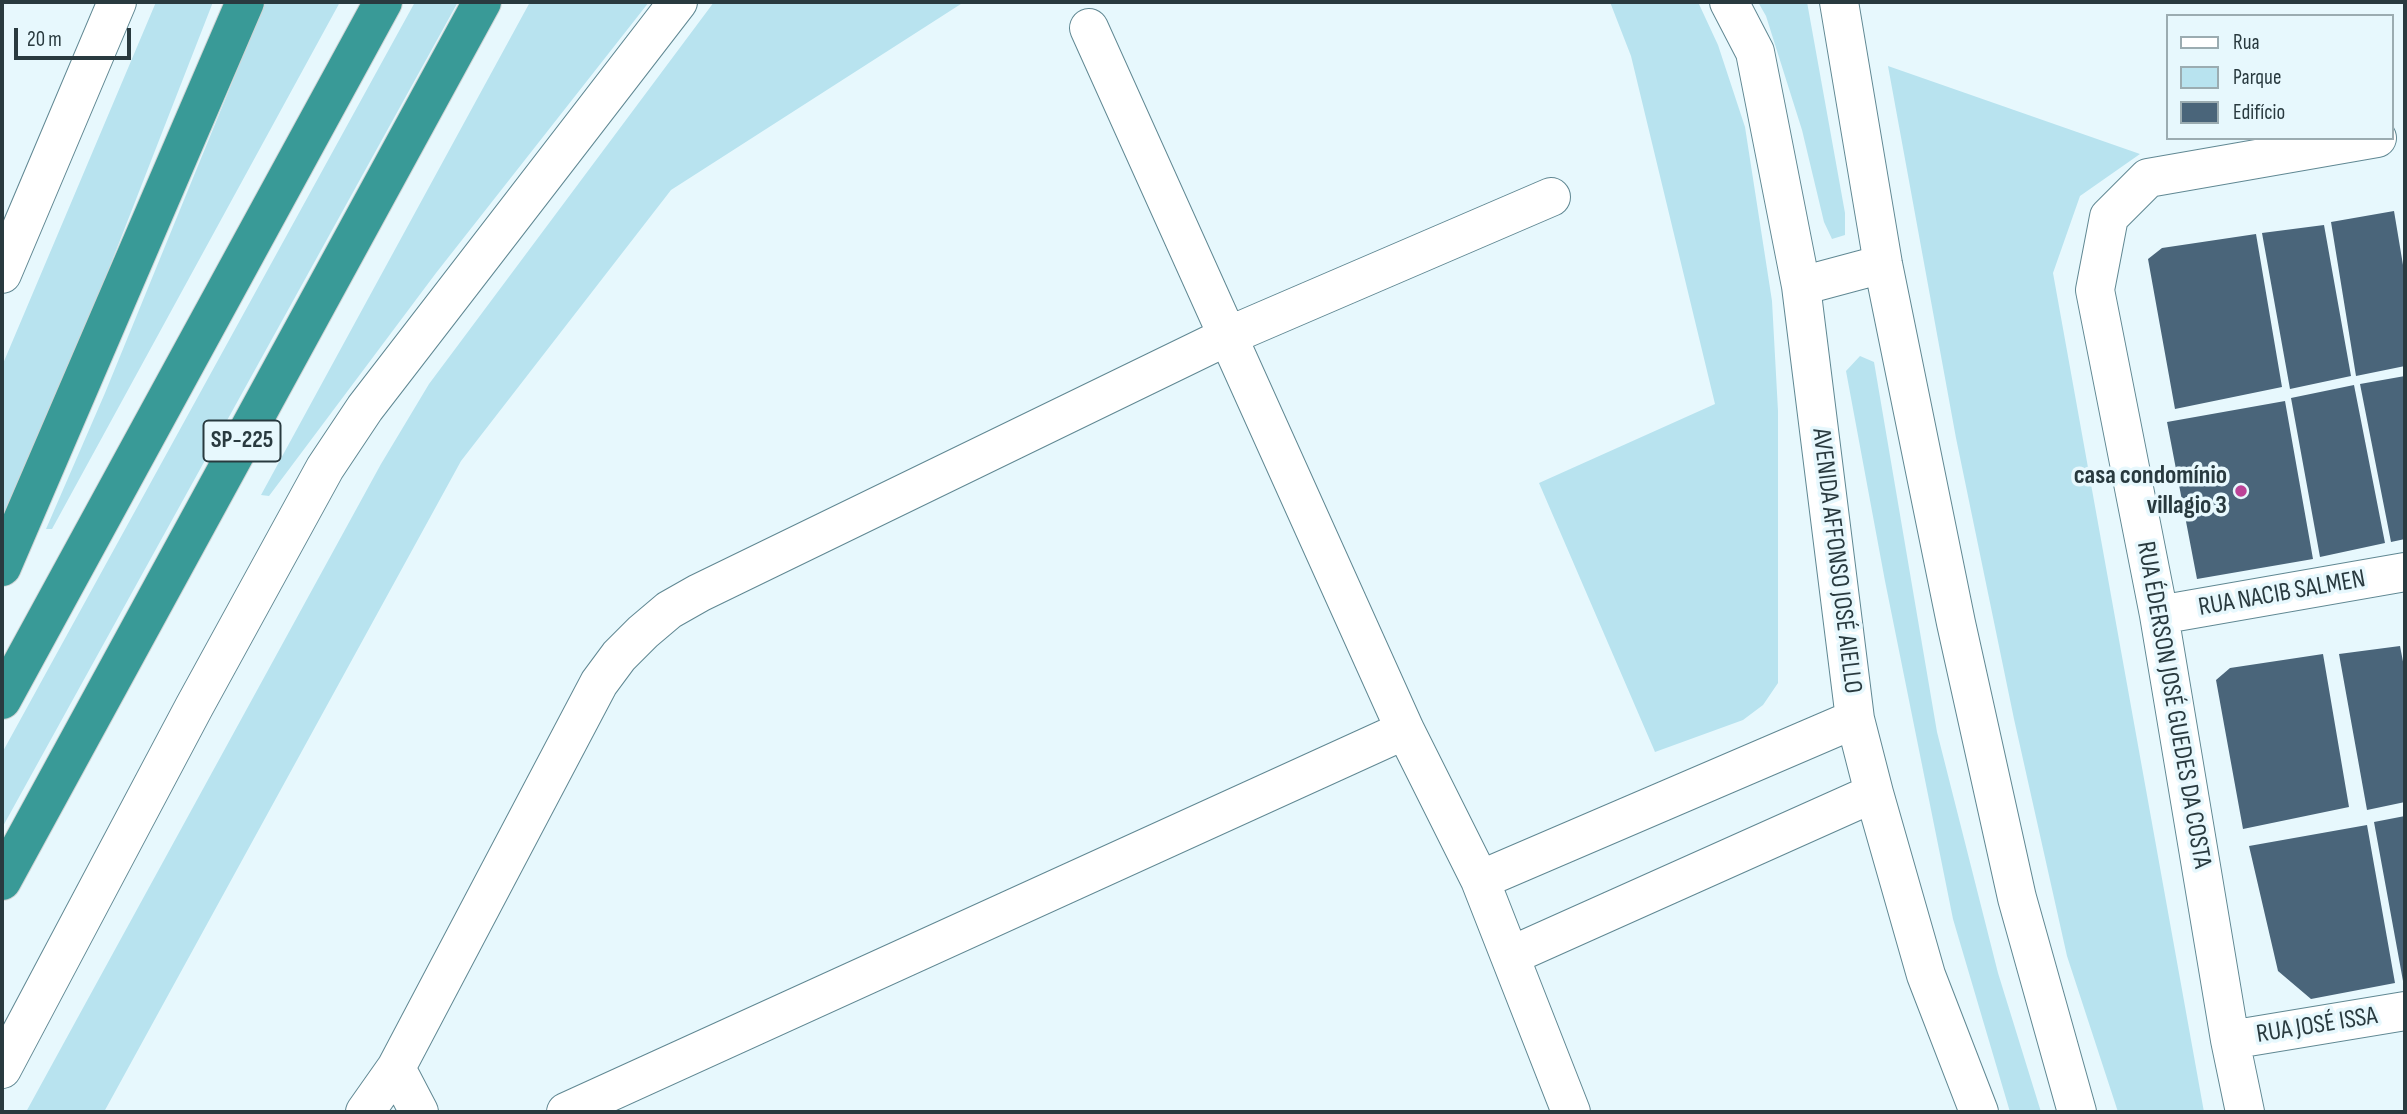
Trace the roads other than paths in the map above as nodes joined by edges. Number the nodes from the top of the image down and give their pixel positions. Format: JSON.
{"nodes":[{"id":1,"x":117,"y":2,"type":"edge"},
{"id":2,"x":245,"y":2,"type":"edge"},
{"id":3,"x":383,"y":2,"type":"edge"},
{"id":4,"x":482,"y":2,"type":"edge"},
{"id":5,"x":678,"y":2,"type":"edge"},
{"id":6,"x":1728,"y":2,"type":"edge"},
{"id":7,"x":1839,"y":2,"type":"edge"},
{"id":8,"x":1089,"y":28,"type":"dead end"},
{"id":9,"x":2366,"y":140,"type":"edge"},
{"id":10,"x":1551,"y":197,"type":"dead end"},
{"id":11,"x":1883,"y":264,"type":"junction"},
{"id":12,"x":2,"y":274,"type":"edge"},
{"id":13,"x":1801,"y":286,"type":"junction"},
{"id":14,"x":1228,"y":336,"type":"junction"},
{"id":15,"x":2,"y":567,"type":"edge"},
{"id":16,"x":2405,"y":572,"type":"edge"},
{"id":17,"x":2159,"y":615,"type":"junction"},
{"id":18,"x":2,"y":700,"type":"edge"},
{"id":19,"x":1856,"y":719,"type":"junction"},
{"id":20,"x":1405,"y":730,"type":"junction"},
{"id":21,"x":1874,"y":793,"type":"junction"},
{"id":22,"x":1480,"y":880,"type":"junction"},
{"id":23,"x":2,"y":881,"type":"edge"},
{"id":24,"x":1510,"y":956,"type":"junction"},
{"id":25,"x":2405,"y":1011,"type":"edge"},
{"id":26,"x":2230,"y":1040,"type":"junction"},
{"id":27,"x":396,"y":1068,"type":"junction"},
{"id":28,"x":2,"y":1069,"type":"edge"},
{"id":29,"x":365,"y":1112,"type":"edge"},
{"id":30,"x":419,"y":1112,"type":"edge"},
{"id":31,"x":566,"y":1112,"type":"edge"},
{"id":32,"x":1571,"y":1112,"type":"edge"},
{"id":33,"x":1979,"y":1112,"type":"edge"},
{"id":34,"x":2077,"y":1112,"type":"edge"},
{"id":35,"x":2245,"y":1112,"type":"edge"}],
"edges":[{"from":1,"to":12,"type":"street"},
{"from":2,"to":15,"type":"highway"},
{"from":3,"to":18,"type":"highway"},
{"from":4,"to":23,"type":"highway","number":"SP-225"},
{"from":5,"to":28,"type":"street"},
{"from":6,"to":13,"type":"street","name":"AVENIDA AFFONSO JOSÉ AIELLO"},
{"from":7,"to":11,"type":"street"},
{"from":8,"to":14,"type":"street"},
{"from":9,"to":17,"type":"street","name":"RUA ÉDERSON JOSÉ GUEDES DA COSTA"},
{"from":10,"to":14,"type":"street"},
{"from":11,"to":13,"type":"street"},
{"from":11,"to":34,"type":"street"},
{"from":13,"to":19,"type":"street","name":"AVENIDA AFFONSO JOSÉ AIELLO"},
{"from":14,"to":20,"type":"street"},
{"from":14,"to":27,"type":"street"},
{"from":16,"to":17,"type":"street","name":"RUA NACIB SALMEN"},
{"from":17,"to":26,"type":"street","name":"RUA ÉDERSON JOSÉ GUEDES DA COSTA"},
{"from":19,"to":21,"type":"street","name":"AVENIDA AFFONSO JOSÉ AIELLO"},
{"from":19,"to":22,"type":"street"},
{"from":20,"to":22,"type":"street"},
{"from":20,"to":31,"type":"street"},
{"from":21,"to":24,"type":"street"},
{"from":21,"to":33,"type":"street","name":"AVENIDA AFFONSO JOSÉ AIELLO"},
{"from":22,"to":24,"type":"street"},
{"from":24,"to":32,"type":"street"},
{"from":25,"to":26,"type":"street","name":"RUA JOSÉ ISSA"},
{"from":26,"to":35,"type":"street","name":"RUA ÉDERSON JOSÉ GUEDES DA COSTA"},
{"from":27,"to":29,"type":"street"},
{"from":27,"to":30,"type":"street"}]}
